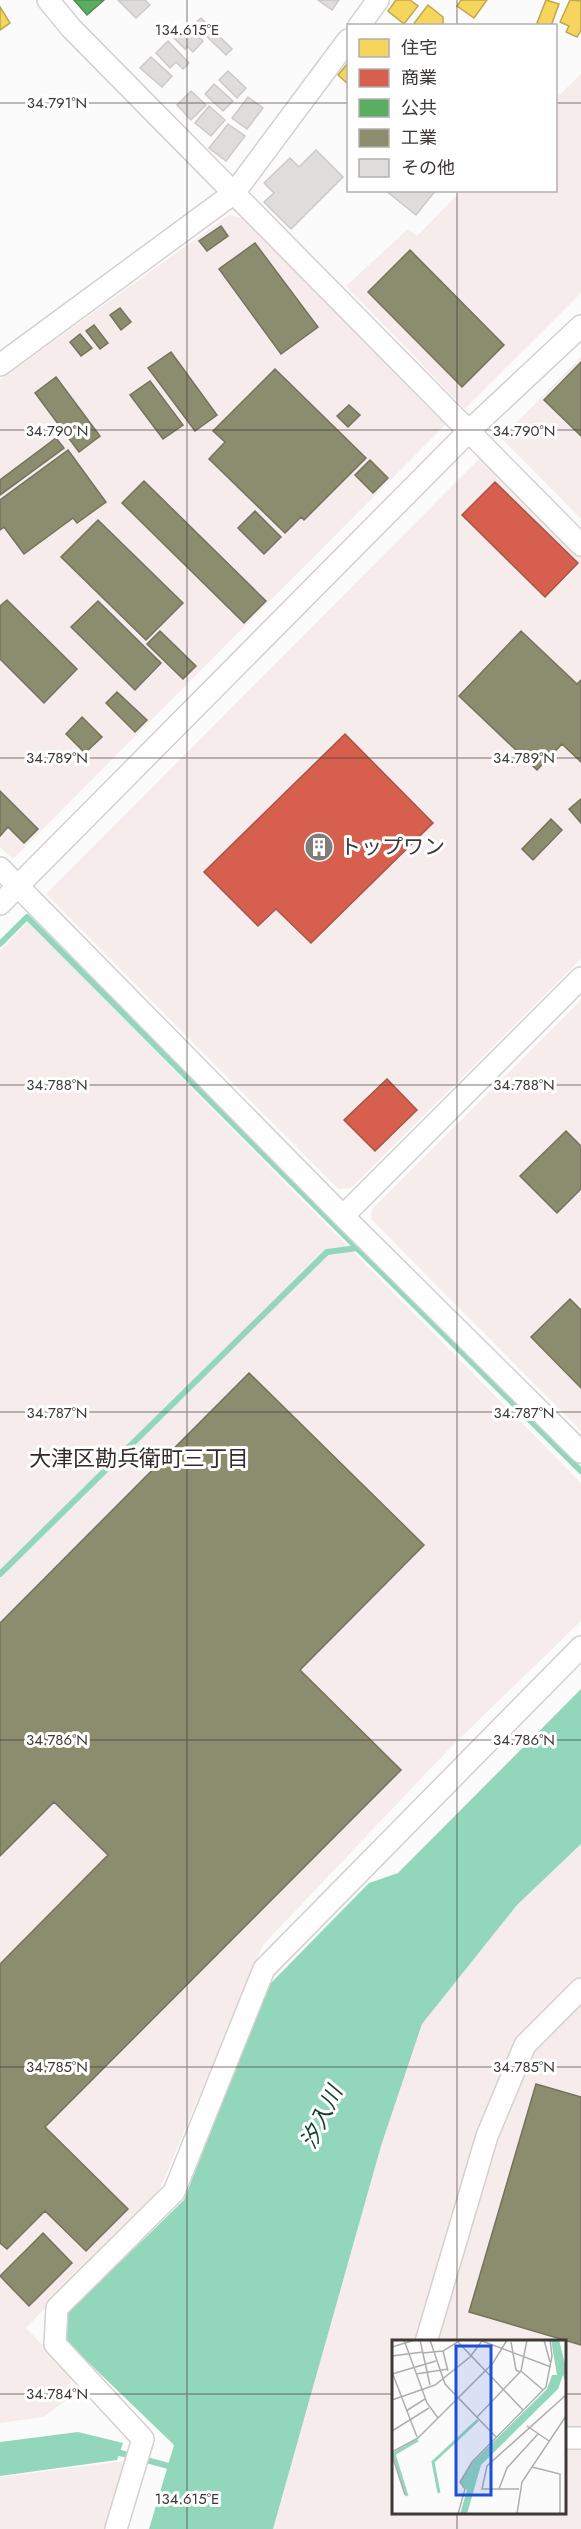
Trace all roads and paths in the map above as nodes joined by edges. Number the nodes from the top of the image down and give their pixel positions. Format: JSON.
{"nodes":[{"id":1,"x":48,"y":0,"type":"edge"},
{"id":2,"x":378,"y":0,"type":"edge"},
{"id":3,"x":360,"y":24,"type":"edge"},
{"id":4,"x":347,"y":41,"type":"edge"},
{"id":5,"x":234,"y":193,"type":"junction"},
{"id":6,"x":581,"y":326,"type":"edge"},
{"id":7,"x":0,"y":365,"type":"edge"},
{"id":8,"x":468,"y":431,"type":"junction"},
{"id":9,"x":581,"y":545,"type":"edge"},
{"id":10,"x":0,"y":868,"type":"edge"},
{"id":11,"x":18,"y":885,"type":"junction"},
{"id":12,"x":0,"y":904,"type":"edge"},
{"id":13,"x":581,"y":978,"type":"edge"},
{"id":14,"x":343,"y":1216,"type":"junction"},
{"id":15,"x":581,"y":1452,"type":"edge"},
{"id":16,"x":581,"y":1647,"type":"edge"},
{"id":17,"x":581,"y":1989,"type":"edge"},
{"id":18,"x":427,"y":2340,"type":"edge"},
{"id":19,"x":117,"y":2529,"type":"edge"}],
"edges":[{"from":1,"to":5,"type":"street"},
{"from":2,"to":3,"type":"street"},
{"from":4,"to":5,"type":"street"},
{"from":5,"to":7,"type":"street"},
{"from":5,"to":8,"type":"street"},
{"from":6,"to":8,"type":"street"},
{"from":8,"to":9,"type":"street"},
{"from":8,"to":11,"type":"street"},
{"from":10,"to":11,"type":"street"},
{"from":11,"to":12,"type":"street"},
{"from":11,"to":14,"type":"street"},
{"from":13,"to":14,"type":"street"},
{"from":14,"to":15,"type":"street"},
{"from":16,"to":19,"type":"street"},
{"from":17,"to":18,"type":"street"}]}
